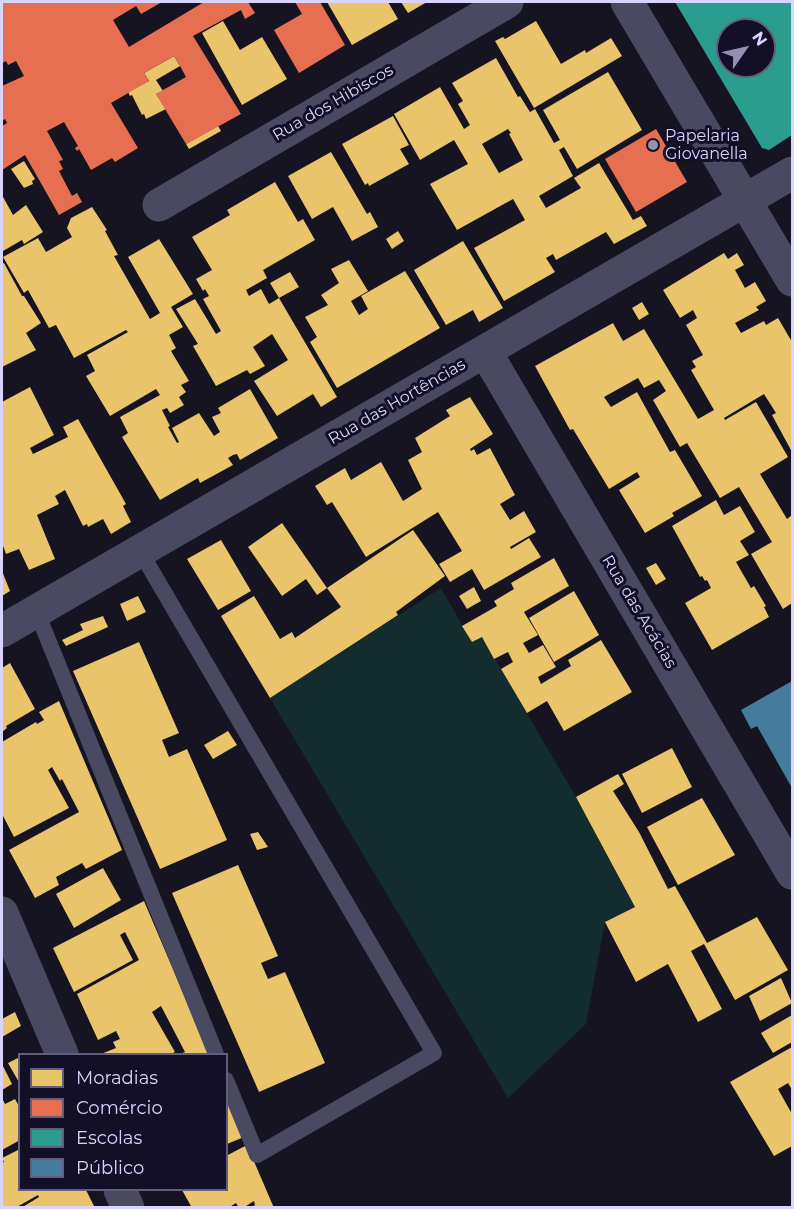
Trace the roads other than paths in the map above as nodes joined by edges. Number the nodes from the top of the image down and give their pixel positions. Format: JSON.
{"nodes":[{"id":1,"x":507,"y":2,"type":"edge"},
{"id":2,"x":627,"y":2,"type":"edge"},
{"id":3,"x":792,"y":173,"type":"edge"},
{"id":4,"x":746,"y":201,"type":"junction"},
{"id":5,"x":159,"y":205,"type":"dead end"},
{"id":6,"x":792,"y":280,"type":"edge"},
{"id":7,"x":485,"y":351,"type":"junction"},
{"id":8,"x":140,"y":551,"type":"junction"},
{"id":9,"x":36,"y":610,"type":"junction"},
{"id":10,"x":2,"y":631,"type":"edge"},
{"id":11,"x":792,"y":873,"type":"edge"},
{"id":12,"x":2,"y":913,"type":"edge"},
{"id":13,"x":62,"y":1053,"type":"edge"},
{"id":14,"x":216,"y":1053,"type":"edge"},
{"id":15,"x":228,"y":1085,"type":"edge"},
{"id":16,"x":120,"y":1191,"type":"edge"},
{"id":17,"x":128,"y":1208,"type":"edge"}],
"edges":[{"from":1,"to":5,"type":"street","name":"Rua dos Hibiscos"},
{"from":2,"to":4,"type":"street"},
{"from":3,"to":4,"type":"street","name":"Rua das Hortências"},
{"from":4,"to":6,"type":"street"},
{"from":4,"to":7,"type":"street","name":"Rua das Hortências"},
{"from":7,"to":8,"type":"street","name":"Rua das Hortências"},
{"from":7,"to":11,"type":"street","name":"Rua das Acácias"},
{"from":8,"to":9,"type":"street","name":"Rua das Hortências"},
{"from":8,"to":15,"type":"lane"},
{"from":9,"to":10,"type":"street","name":"Rua das Hortências"},
{"from":9,"to":14,"type":"lane"},
{"from":12,"to":13,"type":"street"},
{"from":16,"to":17,"type":"street"}]}
